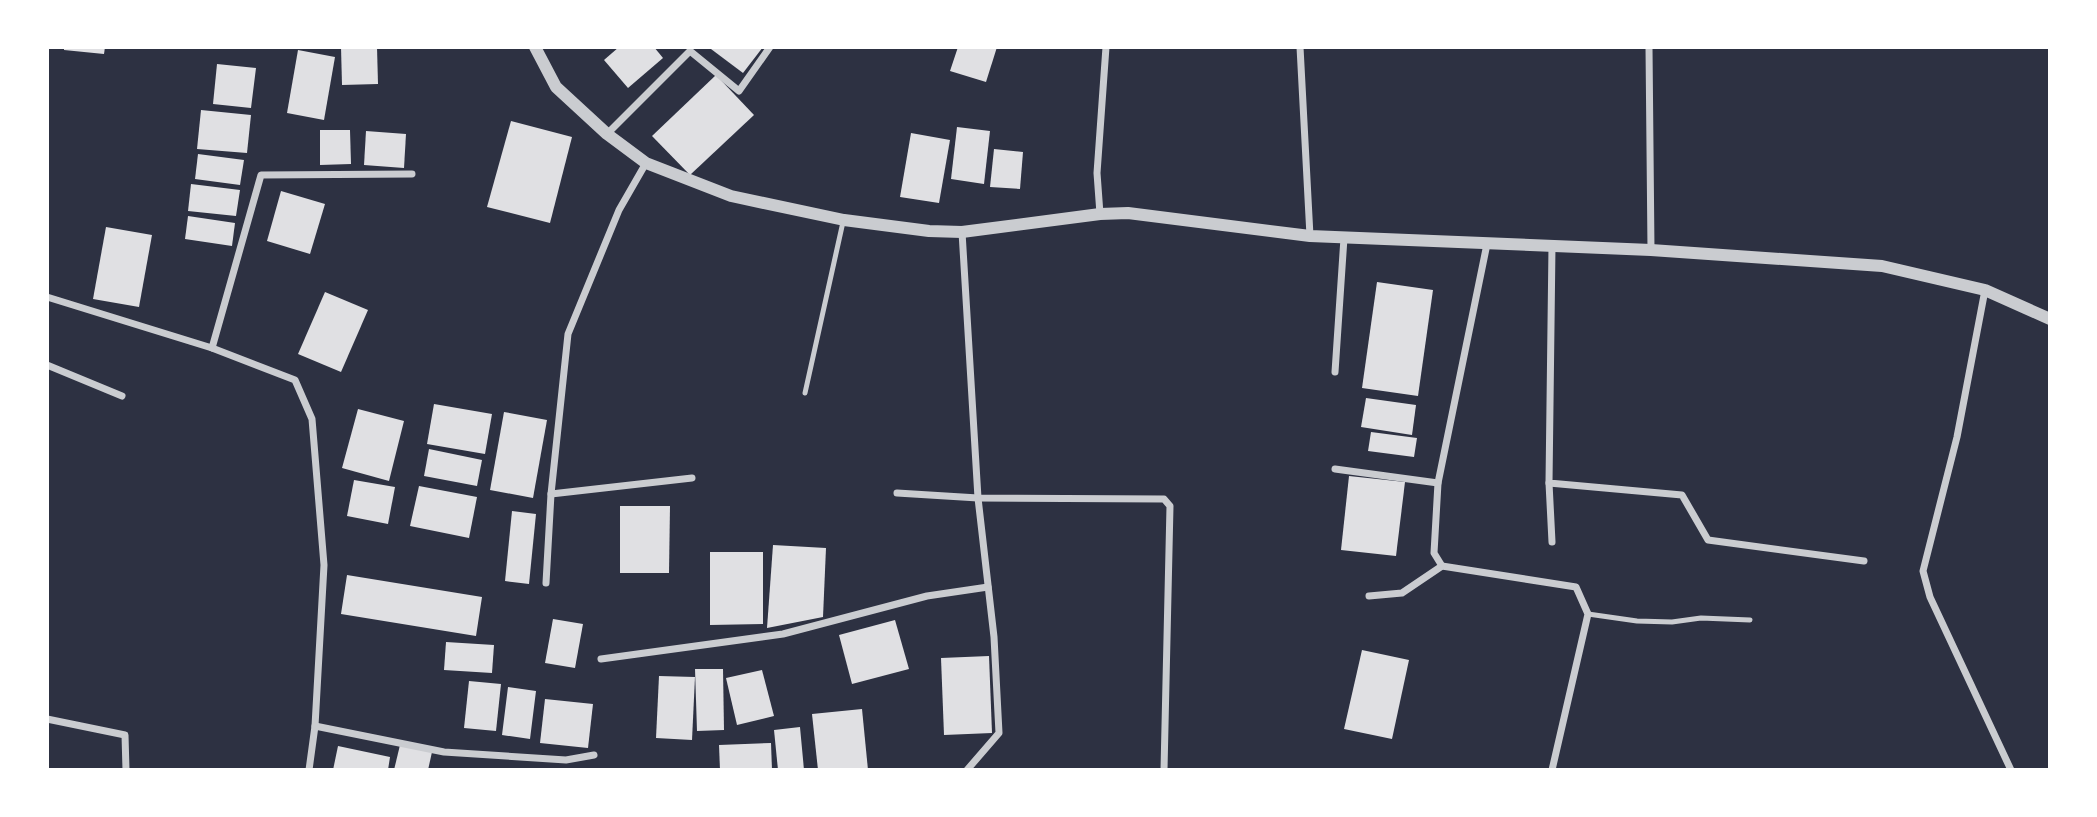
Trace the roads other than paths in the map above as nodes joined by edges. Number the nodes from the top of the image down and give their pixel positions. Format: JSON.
{"nodes":[{"id":1,"x":535,"y":47,"type":"edge"},
{"id":2,"x":770,"y":47,"type":"edge"},
{"id":3,"x":1106,"y":47,"type":"edge"},
{"id":4,"x":1300,"y":47,"type":"edge"},
{"id":5,"x":1649,"y":47,"type":"edge"},
{"id":6,"x":607,"y":134,"type":"junction"},
{"id":7,"x":646,"y":163,"type":"junction"},
{"id":8,"x":412,"y":174,"type":"dead end"},
{"id":9,"x":1100,"y":214,"type":"junction"},
{"id":10,"x":844,"y":220,"type":"junction"},
{"id":11,"x":962,"y":232,"type":"junction"},
{"id":12,"x":1310,"y":236,"type":"junction"},
{"id":13,"x":1345,"y":238,"type":"junction"},
{"id":14,"x":1487,"y":244,"type":"junction"},
{"id":15,"x":1552,"y":246,"type":"junction"},
{"id":16,"x":1651,"y":250,"type":"junction"},
{"id":17,"x":1985,"y":290,"type":"junction"},
{"id":18,"x":47,"y":297,"type":"edge"},
{"id":19,"x":2050,"y":319,"type":"edge"},
{"id":20,"x":212,"y":348,"type":"junction"},
{"id":21,"x":47,"y":365,"type":"edge"},
{"id":22,"x":1335,"y":372,"type":"dead end"},
{"id":23,"x":805,"y":393,"type":"dead end"},
{"id":24,"x":122,"y":396,"type":"dead end"},
{"id":25,"x":1335,"y":469,"type":"dead end"},
{"id":26,"x":692,"y":478,"type":"dead end"},
{"id":27,"x":1438,"y":483,"type":"junction"},
{"id":28,"x":1549,"y":483,"type":"junction"},
{"id":29,"x":897,"y":493,"type":"dead end"},
{"id":30,"x":551,"y":494,"type":"junction"},
{"id":31,"x":978,"y":498,"type":"junction"},
{"id":32,"x":1552,"y":542,"type":"dead end"},
{"id":33,"x":1864,"y":561,"type":"dead end"},
{"id":34,"x":1441,"y":566,"type":"junction"},
{"id":35,"x":546,"y":583,"type":"dead end"},
{"id":36,"x":988,"y":587,"type":"junction"},
{"id":37,"x":1369,"y":596,"type":"dead end"},
{"id":38,"x":1588,"y":614,"type":"junction"},
{"id":39,"x":1750,"y":620,"type":"dead end"},
{"id":40,"x":601,"y":659,"type":"dead end"},
{"id":41,"x":47,"y":719,"type":"edge"},
{"id":42,"x":315,"y":726,"type":"junction"},
{"id":43,"x":594,"y":755,"type":"dead end"},
{"id":44,"x":125,"y":770,"type":"edge"},
{"id":45,"x":309,"y":770,"type":"edge"},
{"id":46,"x":967,"y":770,"type":"edge"},
{"id":47,"x":1164,"y":770,"type":"edge"},
{"id":48,"x":1552,"y":770,"type":"edge"},
{"id":49,"x":2011,"y":770,"type":"edge"}],
"edges":[{"from":1,"to":6,"type":"street"},
{"from":2,"to":6,"type":"street"},
{"from":3,"to":9,"type":"street"},
{"from":4,"to":12,"type":"street"},
{"from":5,"to":16,"type":"street"},
{"from":6,"to":7,"type":"street"},
{"from":7,"to":10,"type":"street"},
{"from":7,"to":30,"type":"street"},
{"from":8,"to":20,"type":"street"},
{"from":9,"to":11,"type":"street"},
{"from":9,"to":12,"type":"street"},
{"from":10,"to":11,"type":"street"},
{"from":10,"to":23,"type":"lane"},
{"from":11,"to":31,"type":"street"},
{"from":12,"to":13,"type":"street"},
{"from":13,"to":14,"type":"street"},
{"from":13,"to":22,"type":"street"},
{"from":14,"to":15,"type":"street"},
{"from":14,"to":27,"type":"street"},
{"from":15,"to":16,"type":"street"},
{"from":15,"to":28,"type":"street"},
{"from":16,"to":17,"type":"street"},
{"from":17,"to":19,"type":"street"},
{"from":17,"to":49,"type":"street"},
{"from":18,"to":20,"type":"street"},
{"from":20,"to":42,"type":"street"},
{"from":21,"to":24,"type":"street"},
{"from":25,"to":27,"type":"street"},
{"from":26,"to":30,"type":"street"},
{"from":27,"to":34,"type":"street"},
{"from":28,"to":32,"type":"street"},
{"from":28,"to":33,"type":"street"},
{"from":29,"to":31,"type":"street"},
{"from":30,"to":35,"type":"street"},
{"from":31,"to":36,"type":"street"},
{"from":31,"to":47,"type":"street"},
{"from":34,"to":37,"type":"street"},
{"from":34,"to":38,"type":"street"},
{"from":36,"to":40,"type":"street"},
{"from":36,"to":46,"type":"street"},
{"from":38,"to":39,"type":"lane"},
{"from":38,"to":48,"type":"street"},
{"from":41,"to":44,"type":"street"},
{"from":42,"to":43,"type":"street"},
{"from":42,"to":45,"type":"street"}]}
